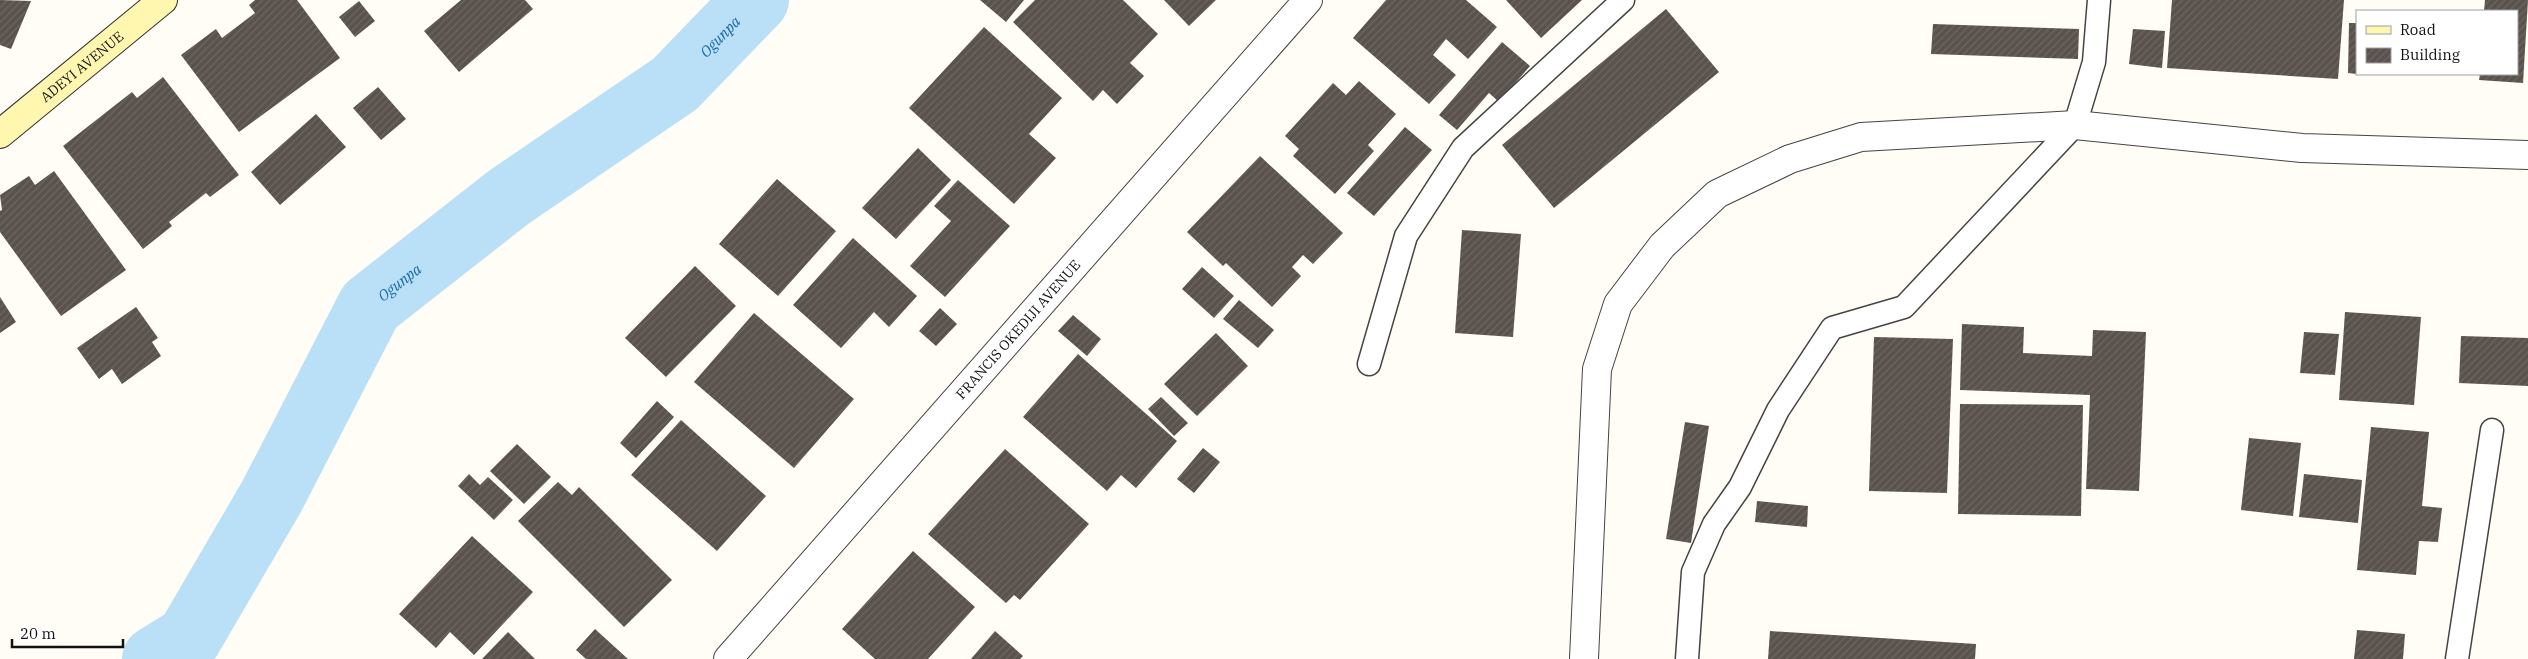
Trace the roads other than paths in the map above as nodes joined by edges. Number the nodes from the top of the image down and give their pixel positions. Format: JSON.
{"nodes":[{"id":1,"x":164,"y":0,"type":"edge"},
{"id":2,"x":1308,"y":0,"type":"edge"},
{"id":3,"x":1624,"y":0,"type":"edge"},
{"id":4,"x":2099,"y":0,"type":"edge"},
{"id":5,"x":2075,"y":125,"type":"junction"},
{"id":6,"x":0,"y":134,"type":"edge"},
{"id":7,"x":2528,"y":155,"type":"edge"},
{"id":8,"x":1369,"y":364,"type":"dead end"},
{"id":9,"x":2492,"y":430,"type":"dead end"},
{"id":10,"x":728,"y":659,"type":"edge"},
{"id":11,"x":1584,"y":659,"type":"edge"},
{"id":12,"x":1686,"y":659,"type":"edge"},
{"id":13,"x":2456,"y":659,"type":"edge"}],
"edges":[{"from":1,"to":6,"type":"street","name":"ADEYI AVENUE"},
{"from":2,"to":10,"type":"street","name":"FRANCIS OKEDIJI AVENUE"},
{"from":3,"to":8,"type":"lane"},
{"from":4,"to":5,"type":"lane"},
{"from":5,"to":7,"type":"street"},
{"from":5,"to":11,"type":"street"},
{"from":5,"to":12,"type":"lane"},
{"from":9,"to":13,"type":"lane"}]}
